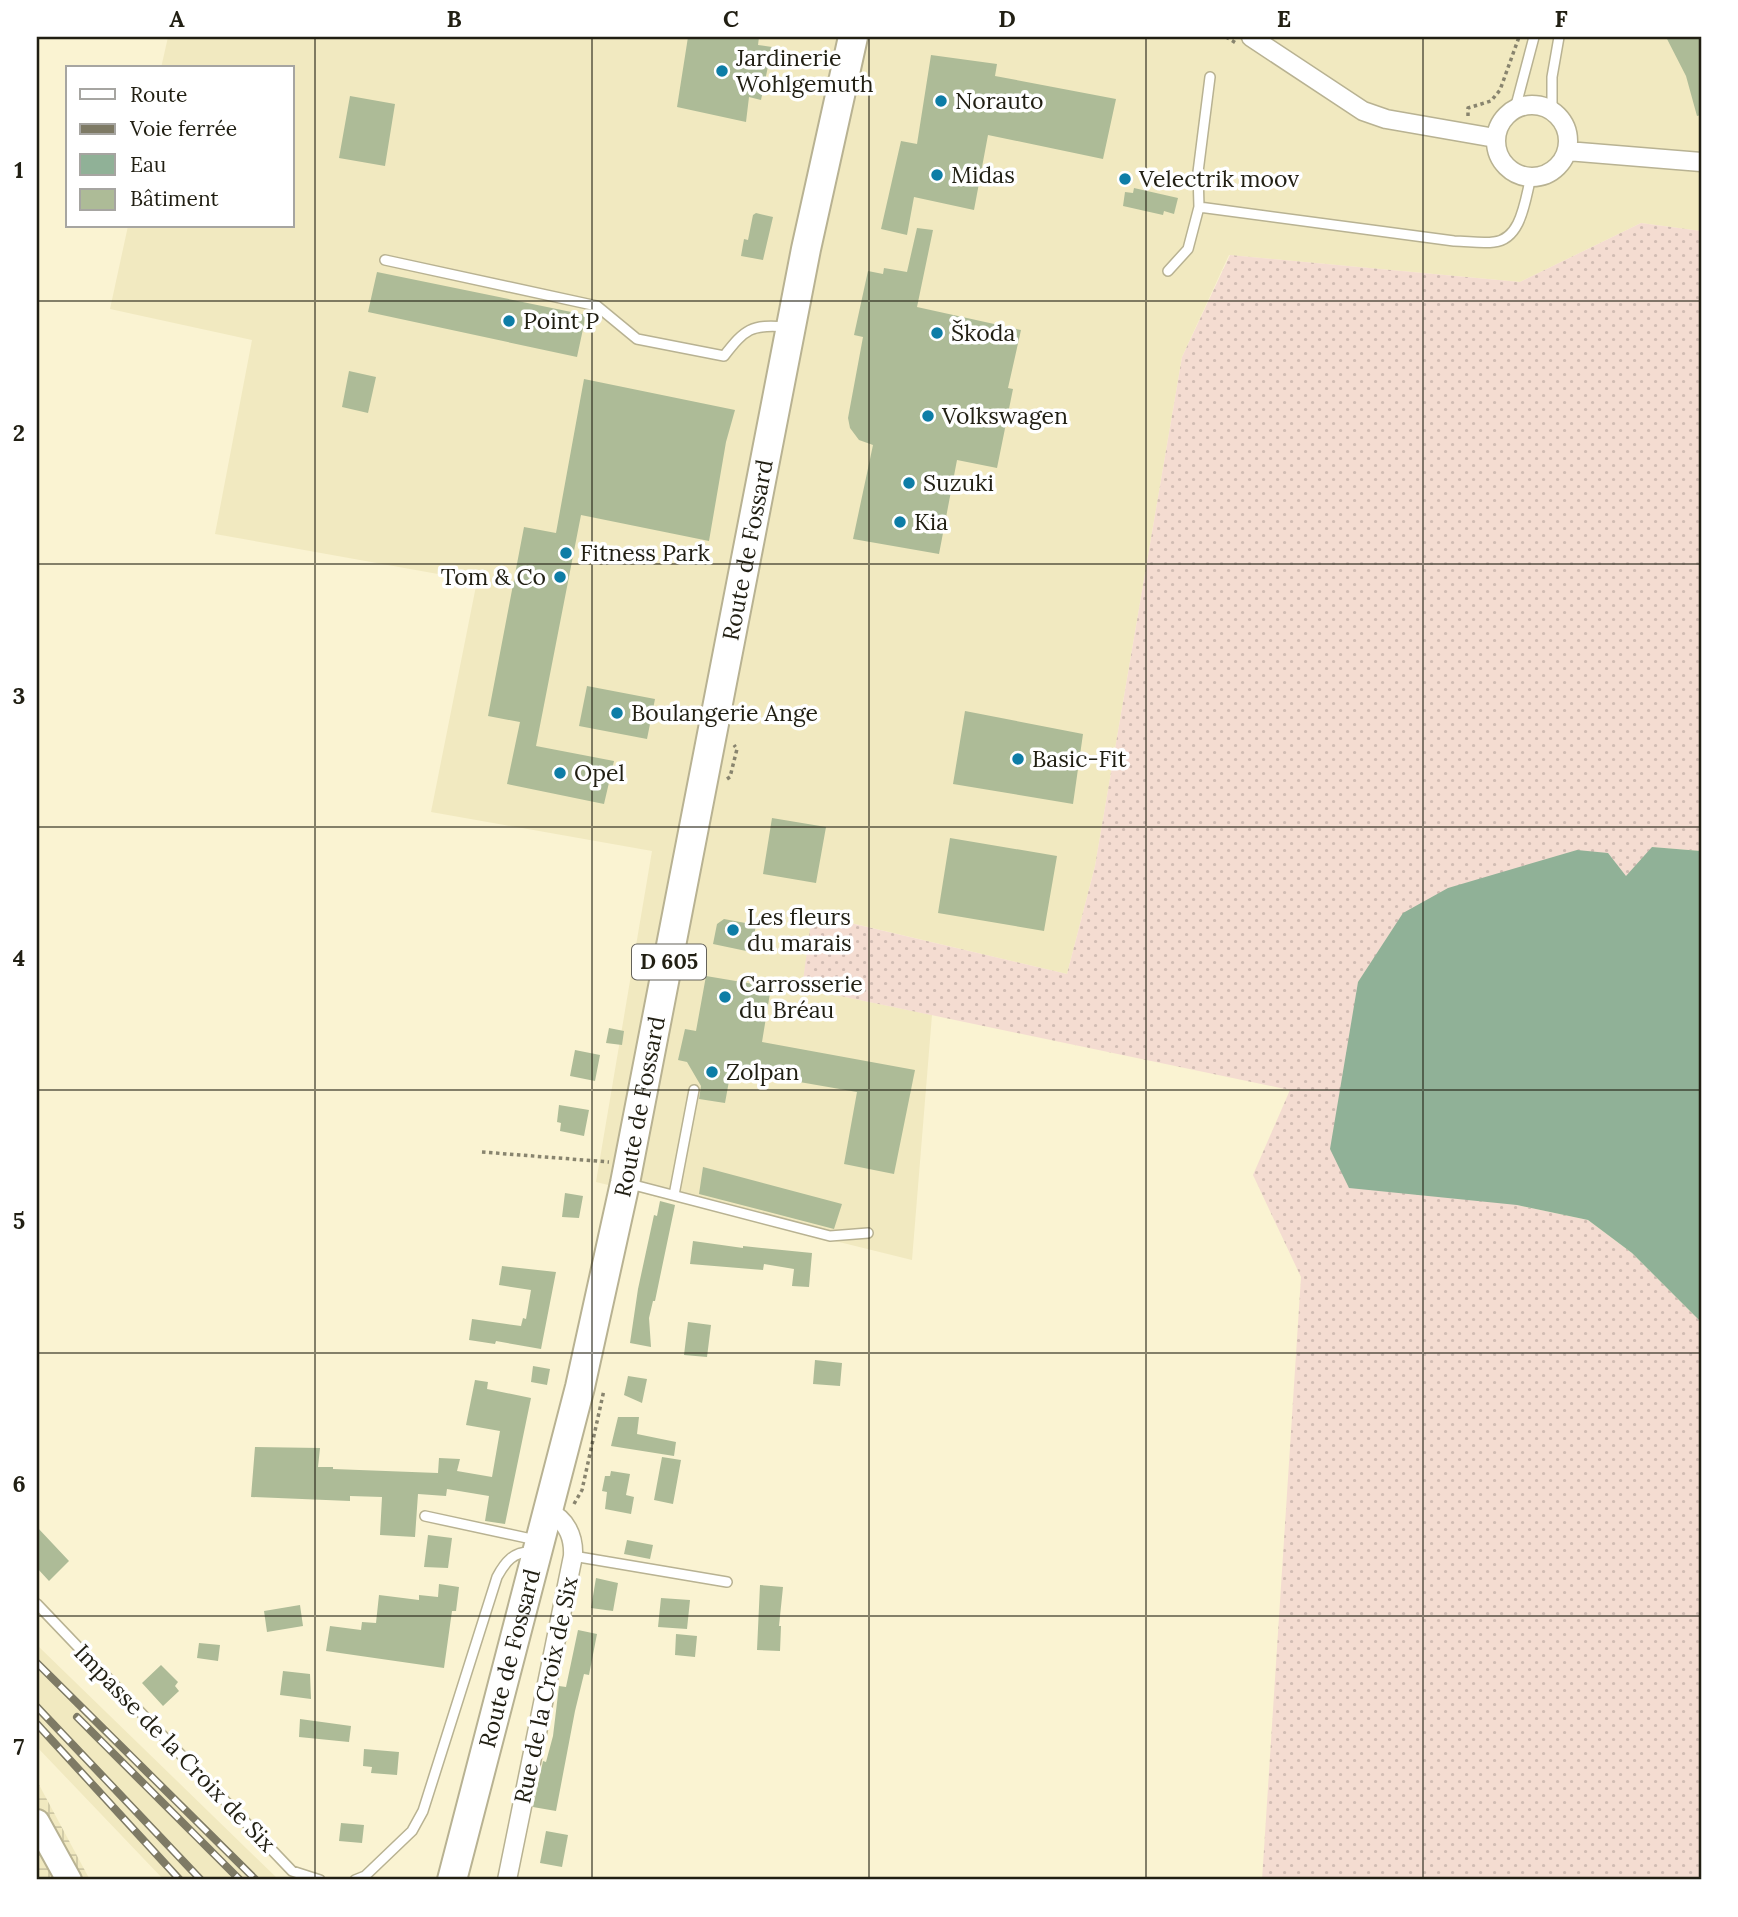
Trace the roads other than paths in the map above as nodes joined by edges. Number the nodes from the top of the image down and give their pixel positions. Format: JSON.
{"nodes":[{"id":1,"x":853,"y":37,"type":"edge"},
{"id":2,"x":1251,"y":37,"type":"edge"},
{"id":3,"x":1534,"y":37,"type":"edge"},
{"id":4,"x":1559,"y":37,"type":"edge"},
{"id":5,"x":1210,"y":77,"type":"dead end"},
{"id":6,"x":1515,"y":109,"type":"junction"},
{"id":7,"x":1552,"y":110,"type":"junction"},
{"id":8,"x":1495,"y":138,"type":"junction"},
{"id":9,"x":1567,"y":150,"type":"junction"},
{"id":10,"x":1701,"y":162,"type":"edge"},
{"id":11,"x":1531,"y":177,"type":"junction"},
{"id":12,"x":1199,"y":207,"type":"junction"},
{"id":13,"x":384,"y":260,"type":"dead end"},
{"id":14,"x":1168,"y":271,"type":"dead end"},
{"id":15,"x":792,"y":327,"type":"junction"},
{"id":16,"x":694,"y":1090,"type":"dead end"},
{"id":17,"x":627,"y":1173,"type":"junction"},
{"id":18,"x":674,"y":1195,"type":"junction"},
{"id":19,"x":868,"y":1233,"type":"dead end"},
{"id":20,"x":547,"y":1511,"type":"junction"},
{"id":21,"x":425,"y":1516,"type":"dead end"},
{"id":22,"x":538,"y":1547,"type":"junction"},
{"id":23,"x":573,"y":1556,"type":"junction"},
{"id":24,"x":727,"y":1582,"type":"dead end"},
{"id":25,"x":37,"y":1604,"type":"edge"},
{"id":26,"x":37,"y":1822,"type":"edge"},
{"id":27,"x":69,"y":1880,"type":"edge"},
{"id":28,"x":320,"y":1880,"type":"edge"},
{"id":29,"x":355,"y":1880,"type":"edge"},
{"id":30,"x":452,"y":1880,"type":"edge"},
{"id":31,"x":507,"y":1880,"type":"edge"}],
"edges":[{"from":1,"to":15,"type":"main road","name":"Route de Fossard","number":"D 605"},
{"from":2,"to":8,"type":"street"},
{"from":3,"to":6,"type":"lane"},
{"from":4,"to":7,"type":"lane"},
{"from":5,"to":12,"type":"lane"},
{"from":6,"to":7,"type":"street"},
{"from":6,"to":8,"type":"street"},
{"from":7,"to":9,"type":"street"},
{"from":8,"to":11,"type":"street"},
{"from":9,"to":10,"type":"street"},
{"from":9,"to":11,"type":"street"},
{"from":11,"to":12,"type":"lane"},
{"from":12,"to":14,"type":"lane"},
{"from":13,"to":15,"type":"lane"},
{"from":15,"to":17,"type":"main road","name":"Route de Fossard","number":"D 605"},
{"from":16,"to":18,"type":"lane"},
{"from":17,"to":18,"type":"lane"},
{"from":17,"to":20,"type":"main road","name":"Route de Fossard","number":"D 605"},
{"from":18,"to":19,"type":"lane"},
{"from":20,"to":22,"type":"main road","name":"Route de Fossard","number":"D 605"},
{"from":20,"to":23,"type":"street","name":"Rue de la Croix de Six"},
{"from":21,"to":22,"type":"lane"},
{"from":22,"to":29,"type":"lane"},
{"from":22,"to":30,"type":"main road","name":"Route de Fossard","number":"D 605"},
{"from":23,"to":24,"type":"lane"},
{"from":23,"to":31,"type":"street","name":"Rue de la Croix de Six"},
{"from":25,"to":28,"type":"lane","name":"Impasse de la Croix de Six"},
{"from":26,"to":27,"type":"street"}]}
